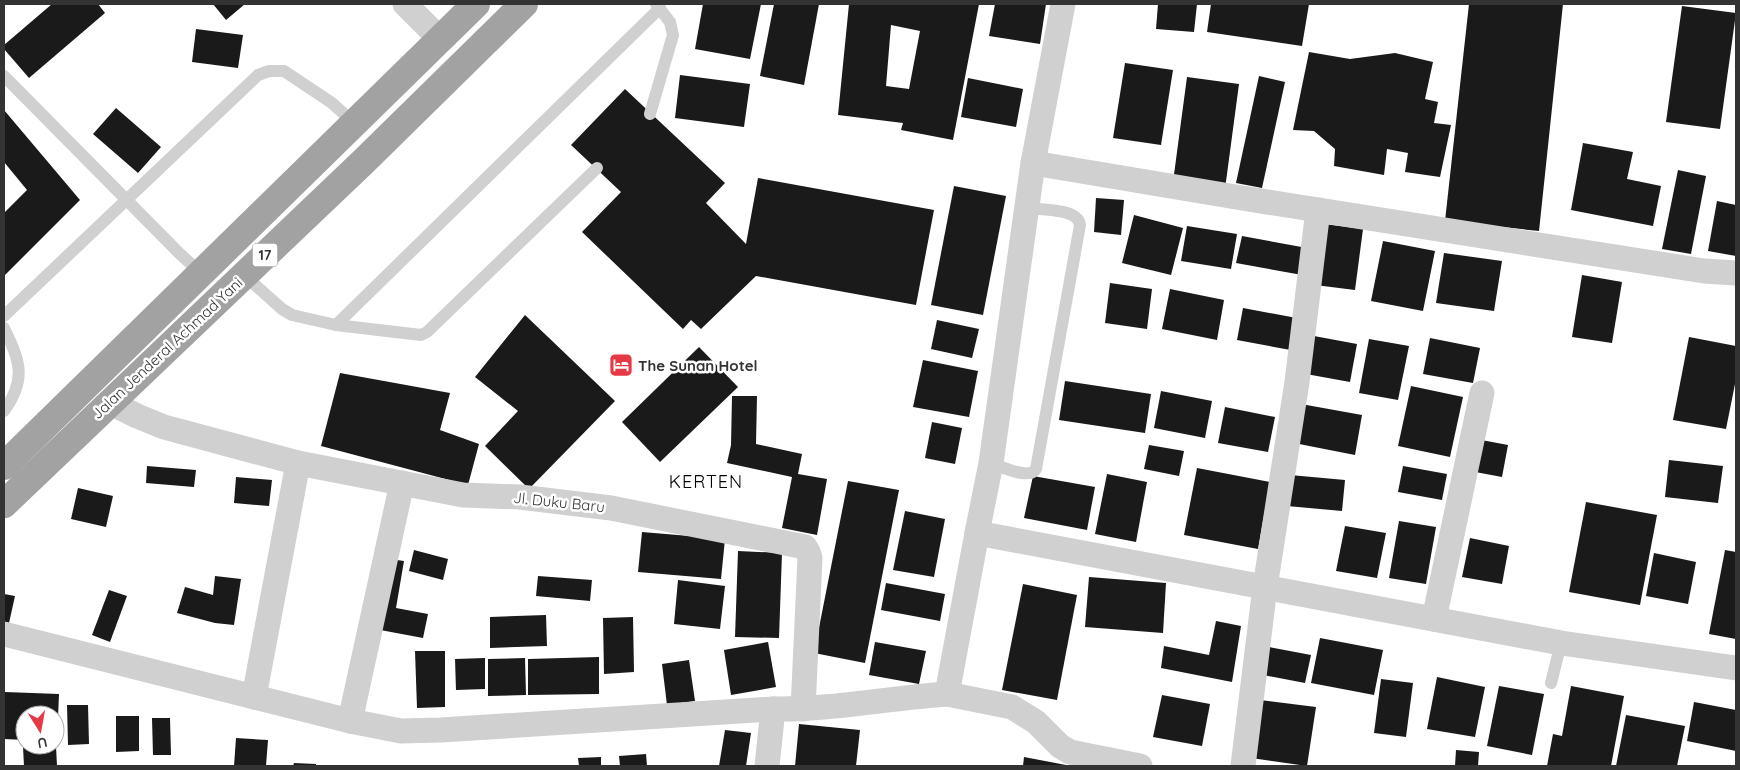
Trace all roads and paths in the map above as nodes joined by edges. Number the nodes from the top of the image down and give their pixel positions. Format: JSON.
{"nodes":[{"id":1,"x":405,"y":4,"type":"edge"},
{"id":2,"x":476,"y":4,"type":"edge"},
{"id":3,"x":524,"y":4,"type":"edge"},
{"id":4,"x":1063,"y":4,"type":"edge"},
{"id":5,"x":658,"y":6,"type":"edge"},
{"id":6,"x":440,"y":39,"type":"junction"},
{"id":7,"x":4,"y":76,"type":"edge"},
{"id":8,"x":650,"y":114,"type":"dead end"},
{"id":9,"x":354,"y":123,"type":"junction"},
{"id":10,"x":1033,"y":162,"type":"junction"},
{"id":11,"x":597,"y":168,"type":"dead end"},
{"id":12,"x":127,"y":199,"type":"junction"},
{"id":13,"x":1027,"y":208,"type":"junction"},
{"id":14,"x":1318,"y":210,"type":"junction"},
{"id":15,"x":201,"y":273,"type":"junction"},
{"id":16,"x":1736,"y":273,"type":"edge"},
{"id":17,"x":253,"y":283,"type":"junction"},
{"id":18,"x":4,"y":316,"type":"edge"},
{"id":19,"x":336,"y":325,"type":"junction"},
{"id":20,"x":4,"y":328,"type":"edge"},
{"id":21,"x":1482,"y":393,"type":"dead end"},
{"id":22,"x":109,"y":402,"type":"junction"},
{"id":23,"x":4,"y":411,"type":"edge"},
{"id":24,"x":298,"y":463,"type":"junction"},
{"id":25,"x":991,"y":463,"type":"junction"},
{"id":26,"x":4,"y":466,"type":"edge"},
{"id":27,"x":402,"y":483,"type":"junction"},
{"id":28,"x":4,"y":504,"type":"edge"},
{"id":29,"x":977,"y":533,"type":"junction"},
{"id":30,"x":1266,"y":587,"type":"junction"},
{"id":31,"x":1434,"y":619,"type":"junction"},
{"id":32,"x":4,"y":634,"type":"edge"},
{"id":33,"x":1561,"y":643,"type":"junction"},
{"id":34,"x":1736,"y":668,"type":"edge"},
{"id":35,"x":1551,"y":683,"type":"dead end"},
{"id":36,"x":947,"y":694,"type":"junction"},
{"id":37,"x":254,"y":696,"type":"junction"},
{"id":38,"x":773,"y":709,"type":"junction"},
{"id":39,"x":803,"y":709,"type":"junction"},
{"id":40,"x":350,"y":722,"type":"junction"},
{"id":41,"x":767,"y":766,"type":"edge"},
{"id":42,"x":1140,"y":766,"type":"edge"},
{"id":43,"x":1243,"y":766,"type":"edge"}],
"edges":[{"from":1,"to":6,"type":"street"},
{"from":2,"to":6,"type":"highway","name":"Jalan Jenderal Achmad Yani","number":"17"},
{"from":3,"to":17,"type":"highway","name":"Jalan Jenderal Achmad Yani","number":"17"},
{"from":4,"to":10,"type":"street"},
{"from":5,"to":8,"type":"lane"},
{"from":5,"to":19,"type":"lane"},
{"from":6,"to":9,"type":"highway","name":"Jalan Jenderal Achmad Yani","number":"17"},
{"from":7,"to":12,"type":"lane"},
{"from":9,"to":12,"type":"lane"},
{"from":9,"to":15,"type":"highway","name":"Jalan Jenderal Achmad Yani","number":"17"},
{"from":10,"to":13,"type":"street"},
{"from":10,"to":14,"type":"street"},
{"from":11,"to":19,"type":"lane"},
{"from":12,"to":15,"type":"lane"},
{"from":12,"to":18,"type":"lane"},
{"from":13,"to":25,"type":"street"},
{"from":13,"to":25,"type":"lane"},
{"from":14,"to":16,"type":"street"},
{"from":14,"to":30,"type":"street"},
{"from":15,"to":26,"type":"highway","name":"Jalan Jenderal Achmad Yani","number":"17"},
{"from":17,"to":19,"type":"lane"},
{"from":17,"to":22,"type":"highway","name":"Jalan Jenderal Achmad Yani","number":"17"},
{"from":20,"to":23,"type":"lane"},
{"from":21,"to":31,"type":"street"},
{"from":22,"to":24,"type":"street","name":"Jl. Duku Baru"},
{"from":22,"to":28,"type":"highway","name":"Jalan Jenderal Achmad Yani","number":"17"},
{"from":24,"to":27,"type":"street","name":"Jl. Duku Baru"},
{"from":24,"to":37,"type":"street"},
{"from":25,"to":29,"type":"street"},
{"from":27,"to":39,"type":"street","name":"Jl. Duku Baru"},
{"from":27,"to":40,"type":"street"},
{"from":29,"to":30,"type":"street"},
{"from":29,"to":36,"type":"street"},
{"from":30,"to":31,"type":"street"},
{"from":30,"to":43,"type":"street"},
{"from":31,"to":33,"type":"street"},
{"from":32,"to":37,"type":"street"},
{"from":33,"to":34,"type":"street"},
{"from":33,"to":35,"type":"lane"},
{"from":36,"to":39,"type":"street"},
{"from":36,"to":42,"type":"street"},
{"from":37,"to":40,"type":"street"},
{"from":38,"to":39,"type":"street"},
{"from":38,"to":40,"type":"street"},
{"from":38,"to":41,"type":"street"}]}
